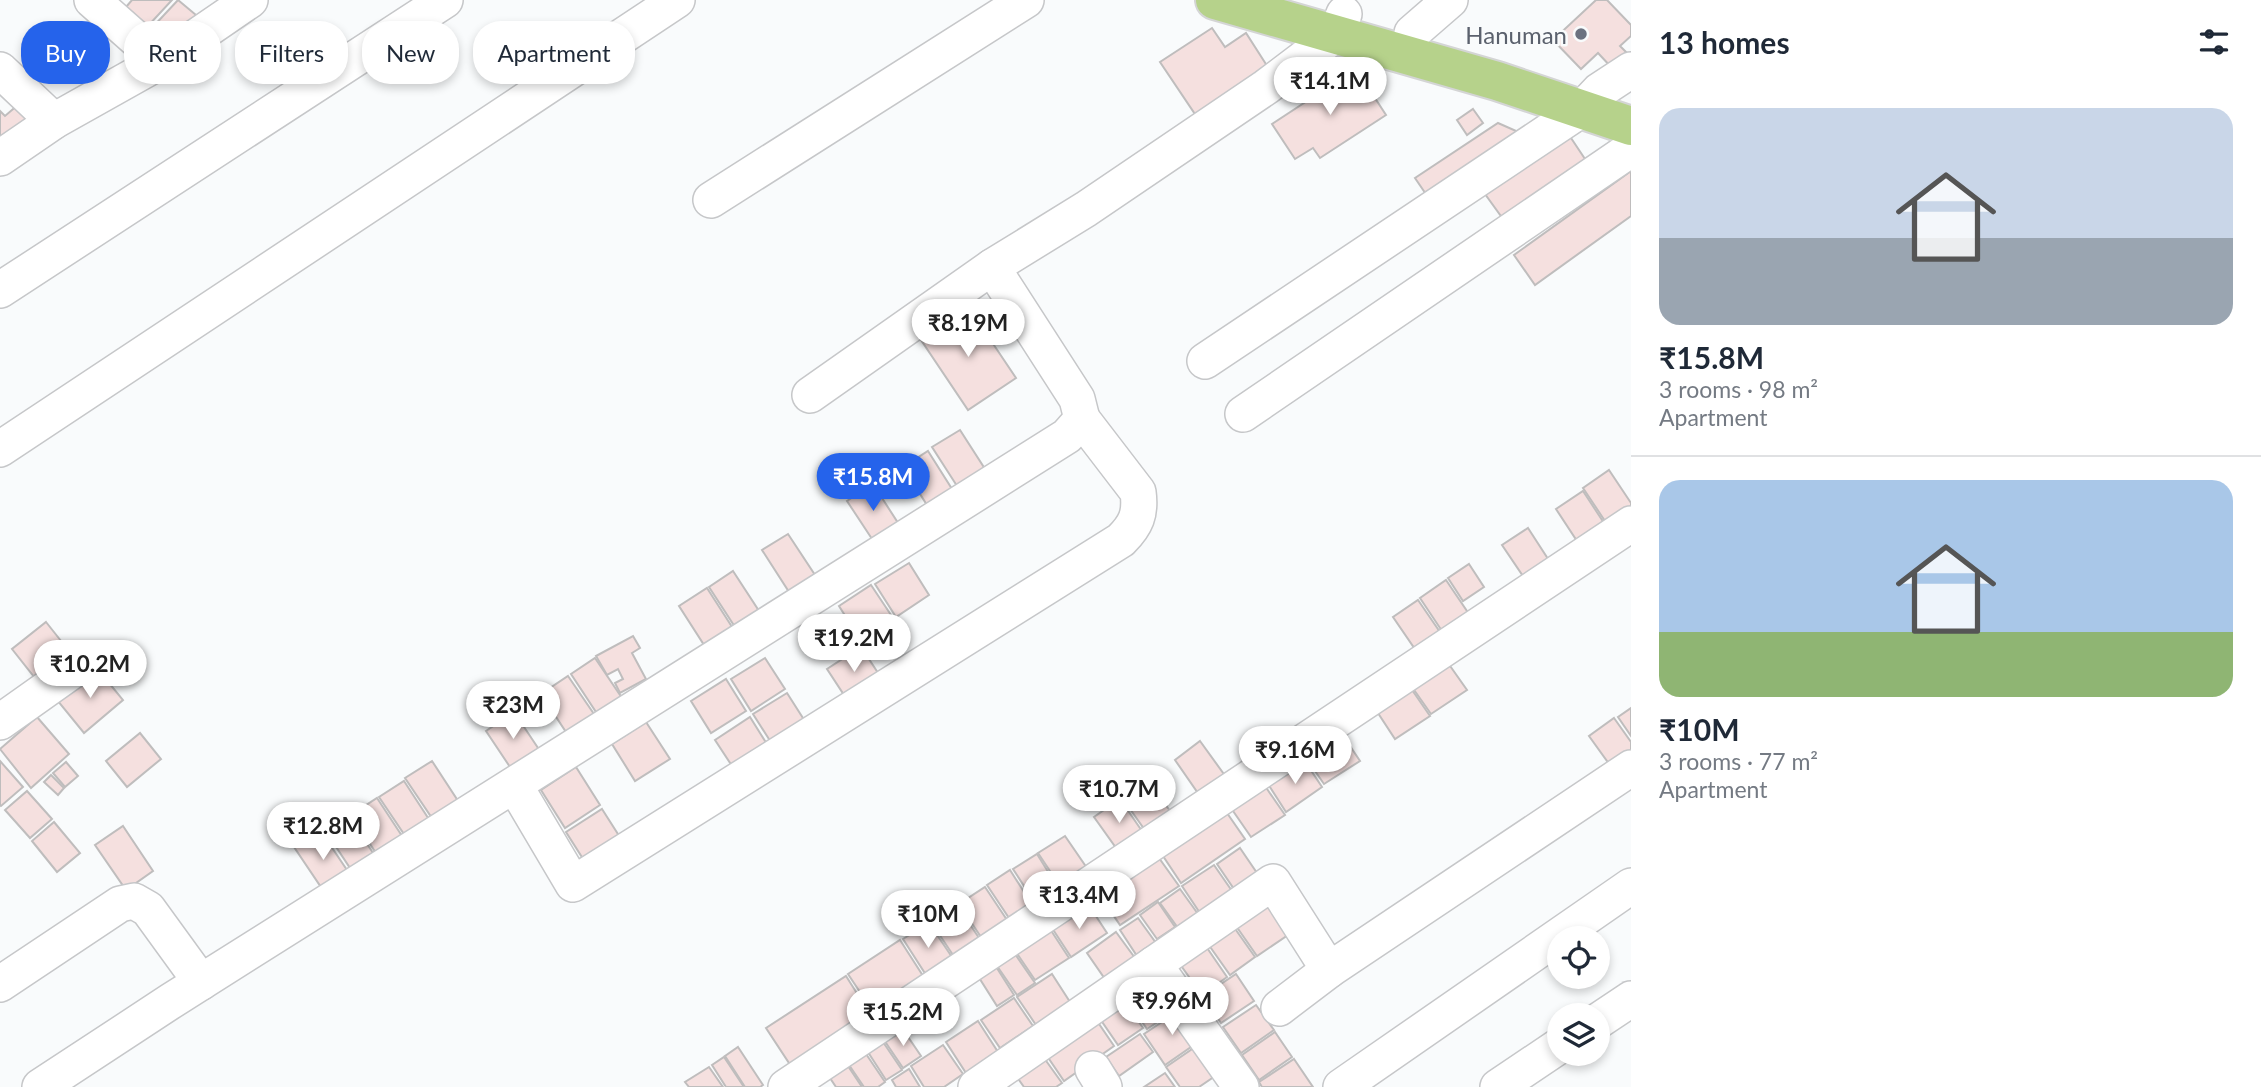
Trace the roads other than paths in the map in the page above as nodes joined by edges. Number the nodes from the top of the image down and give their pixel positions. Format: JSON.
{"nodes":[{"id":1,"x":92,"y":0,"type":"edge"},
{"id":2,"x":250,"y":0,"type":"edge"},
{"id":3,"x":445,"y":0,"type":"edge"},
{"id":4,"x":677,"y":0,"type":"edge"},
{"id":5,"x":1026,"y":0,"type":"edge"},
{"id":6,"x":1215,"y":0,"type":"edge"},
{"id":7,"x":1298,"y":0,"type":"edge"},
{"id":8,"x":1450,"y":0,"type":"edge"},
{"id":9,"x":219,"y":21,"type":"edge"},
{"id":10,"x":1340,"y":24,"type":"junction"},
{"id":11,"x":124,"y":28,"type":"edge"},
{"id":12,"x":1412,"y":33,"type":"junction"},
{"id":13,"x":0,"y":70,"type":"edge"},
{"id":14,"x":1631,"y":70,"type":"edge"},
{"id":15,"x":124,"y":82,"type":"edge"},
{"id":16,"x":1604,"y":101,"type":"edge"},
{"id":17,"x":54,"y":121,"type":"junction"},
{"id":18,"x":1631,"y":125,"type":"edge"},
{"id":19,"x":1631,"y":149,"type":"edge"},
{"id":20,"x":0,"y":158,"type":"edge"},
{"id":21,"x":711,"y":200,"type":"dead end"},
{"id":22,"x":992,"y":267,"type":"junction"},
{"id":23,"x":0,"y":290,"type":"edge"},
{"id":24,"x":1205,"y":361,"type":"dead end"},
{"id":25,"x":810,"y":395,"type":"dead end"},
{"id":26,"x":1243,"y":414,"type":"dead end"},
{"id":27,"x":1082,"y":419,"type":"junction"},
{"id":28,"x":0,"y":449,"type":"edge"},
{"id":29,"x":1631,"y":524,"type":"edge"},
{"id":30,"x":86,"y":661,"type":"dead end"},
{"id":31,"x":0,"y":722,"type":"edge"},
{"id":32,"x":1631,"y":768,"type":"edge"},
{"id":33,"x":515,"y":786,"type":"junction"},
{"id":34,"x":1631,"y":886,"type":"edge"},
{"id":35,"x":1154,"y":964,"type":"junction"},
{"id":36,"x":1329,"y":970,"type":"junction"},
{"id":37,"x":201,"y":982,"type":"junction"},
{"id":38,"x":0,"y":984,"type":"edge"},
{"id":39,"x":1631,"y":999,"type":"edge"},
{"id":40,"x":1279,"y":1008,"type":"dead end"},
{"id":41,"x":1610,"y":1013,"type":"edge"},
{"id":42,"x":1547,"y":1054,"type":"edge"},
{"id":43,"x":40,"y":1087,"type":"edge"},
{"id":44,"x":786,"y":1087,"type":"edge"},
{"id":45,"x":976,"y":1087,"type":"edge"},
{"id":46,"x":1241,"y":1087,"type":"edge"},
{"id":47,"x":1341,"y":1087,"type":"edge"},
{"id":48,"x":1498,"y":1087,"type":"edge"}],
"edges":[{"from":1,"to":11,"type":"street"},
{"from":2,"to":9,"type":"street"},
{"from":3,"to":23,"type":"street"},
{"from":4,"to":28,"type":"street"},
{"from":5,"to":21,"type":"street"},
{"from":6,"to":10,"type":"main road"},
{"from":7,"to":10,"type":"main road"},
{"from":8,"to":12,"type":"street"},
{"from":10,"to":12,"type":"main road"},
{"from":10,"to":16,"type":"main road"},
{"from":10,"to":22,"type":"street"},
{"from":12,"to":16,"type":"main road"},
{"from":13,"to":17,"type":"street"},
{"from":14,"to":16,"type":"street"},
{"from":15,"to":17,"type":"street"},
{"from":16,"to":18,"type":"main road"},
{"from":16,"to":24,"type":"street"},
{"from":17,"to":20,"type":"street"},
{"from":19,"to":26,"type":"street"},
{"from":22,"to":25,"type":"street"},
{"from":22,"to":27,"type":"street"},
{"from":27,"to":33,"type":"street"},
{"from":27,"to":33,"type":"street"},
{"from":29,"to":44,"type":"street"},
{"from":30,"to":31,"type":"street"},
{"from":32,"to":36,"type":"street"},
{"from":33,"to":37,"type":"street"},
{"from":34,"to":47,"type":"street"},
{"from":35,"to":36,"type":"street"},
{"from":35,"to":45,"type":"street"},
{"from":35,"to":46,"type":"street"},
{"from":36,"to":40,"type":"street"},
{"from":37,"to":38,"type":"street"},
{"from":37,"to":43,"type":"street"},
{"from":39,"to":41,"type":"street"},
{"from":42,"to":48,"type":"street"}]}
